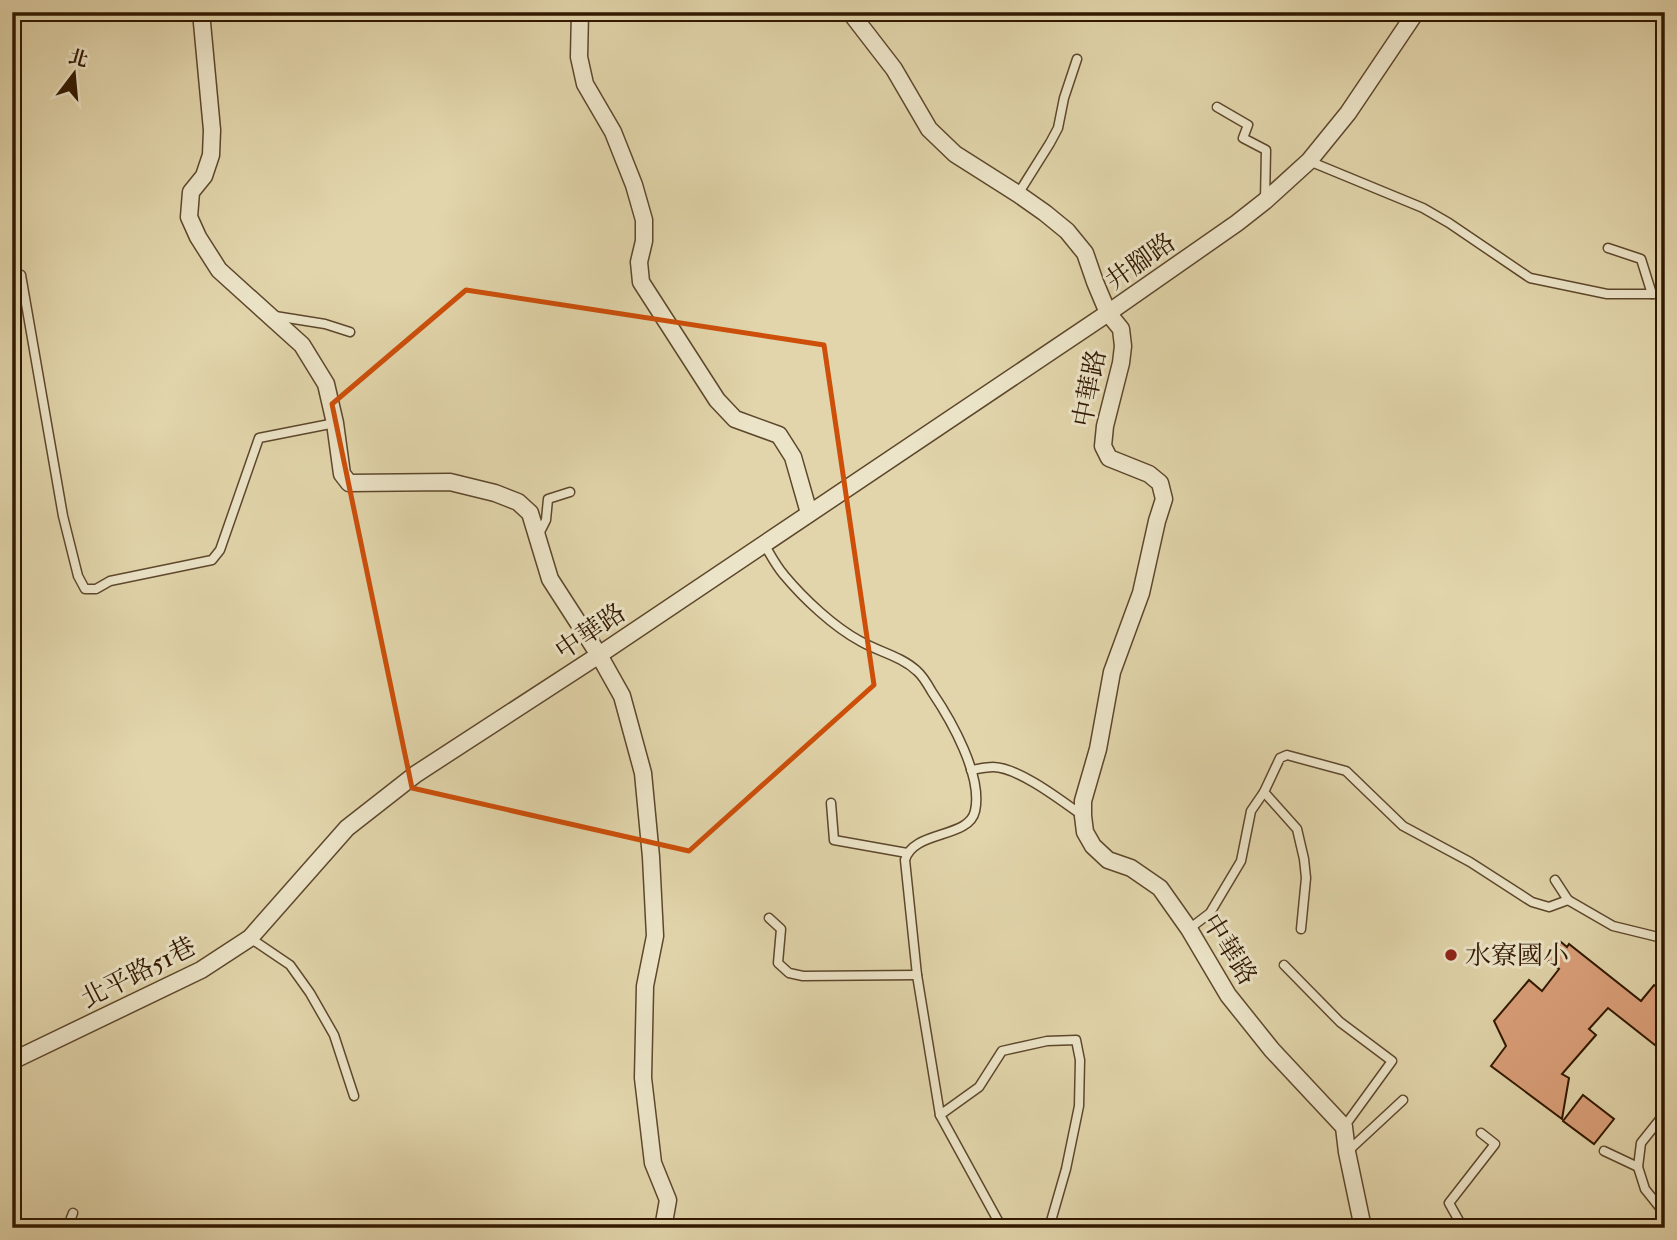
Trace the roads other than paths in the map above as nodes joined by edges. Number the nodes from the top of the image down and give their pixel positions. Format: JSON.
{"nodes":[{"id":1,"x":201,"y":12,"type":"edge"},
{"id":2,"x":580,"y":12,"type":"edge"},
{"id":3,"x":850,"y":12,"type":"edge"},
{"id":4,"x":1416,"y":12,"type":"edge"},
{"id":5,"x":1077,"y":58,"type":"dead end"},
{"id":6,"x":1217,"y":107,"type":"dead end"},
{"id":7,"x":1308,"y":161,"type":"junction"},
{"id":8,"x":1018,"y":194,"type":"junction"},
{"id":9,"x":1265,"y":201,"type":"junction"},
{"id":10,"x":1608,"y":248,"type":"dead end"},
{"id":11,"x":21,"y":275,"type":"dead end"},
{"id":12,"x":1665,"y":294,"type":"edge"},
{"id":13,"x":1653,"y":295,"type":"junction"},
{"id":14,"x":1108,"y":313,"type":"junction"},
{"id":15,"x":269,"y":315,"type":"junction"},
{"id":16,"x":350,"y":332,"type":"dead end"},
{"id":17,"x":335,"y":423,"type":"junction"},
{"id":18,"x":570,"y":492,"type":"dead end"},
{"id":19,"x":809,"y":513,"type":"junction"},
{"id":20,"x":537,"y":538,"type":"junction"},
{"id":21,"x":764,"y":544,"type":"junction"},
{"id":22,"x":599,"y":655,"type":"junction"},
{"id":23,"x":971,"y":770,"type":"junction"},
{"id":24,"x":1264,"y":792,"type":"junction"},
{"id":25,"x":831,"y":803,"type":"dead end"},
{"id":26,"x":1083,"y":816,"type":"junction"},
{"id":27,"x":907,"y":853,"type":"junction"},
{"id":28,"x":1555,"y":880,"type":"dead end"},
{"id":29,"x":1568,"y":900,"type":"junction"},
{"id":30,"x":275,"y":911,"type":"joint"},
{"id":31,"x":769,"y":918,"type":"dead end"},
{"id":32,"x":1189,"y":929,"type":"junction"},
{"id":33,"x":1301,"y":929,"type":"dead end"},
{"id":34,"x":250,"y":938,"type":"junction"},
{"id":35,"x":1665,"y":946,"type":"edge"},
{"id":36,"x":1284,"y":965,"type":"dead end"},
{"id":37,"x":917,"y":975,"type":"junction"},
{"id":38,"x":12,"y":1061,"type":"edge"},
{"id":39,"x":354,"y":1096,"type":"dead end"},
{"id":40,"x":1403,"y":1100,"type":"dead end"},
{"id":41,"x":1665,"y":1113,"type":"edge"},
{"id":42,"x":940,"y":1115,"type":"junction"},
{"id":43,"x":1344,"y":1127,"type":"junction"},
{"id":44,"x":1481,"y":1133,"type":"dead end"},
{"id":45,"x":1604,"y":1151,"type":"dead end"},
{"id":46,"x":1348,"y":1152,"type":"junction"},
{"id":47,"x":1638,"y":1167,"type":"junction"},
{"id":48,"x":74,"y":1213,"type":"dead end"},
{"id":49,"x":1665,"y":1214,"type":"edge"},
{"id":50,"x":67,"y":1228,"type":"edge"},
{"id":51,"x":663,"y":1228,"type":"edge"},
{"id":52,"x":1002,"y":1228,"type":"edge"},
{"id":53,"x":1049,"y":1228,"type":"edge"},
{"id":54,"x":1363,"y":1228,"type":"edge"},
{"id":55,"x":1463,"y":1228,"type":"edge"}],
"edges":[{"from":1,"to":15,"type":"street"},
{"from":2,"to":19,"type":"street"},
{"from":3,"to":8,"type":"street","name":"井腳路"},
{"from":4,"to":7,"type":"street","name":"井腳路"},
{"from":5,"to":8,"type":"lane"},
{"from":6,"to":9,"type":"lane"},
{"from":7,"to":9,"type":"street","name":"井腳路"},
{"from":7,"to":13,"type":"lane"},
{"from":8,"to":14,"type":"street","name":"井腳路"},
{"from":9,"to":14,"type":"street","name":"井腳路"},
{"from":10,"to":13,"type":"lane"},
{"from":11,"to":17,"type":"lane"},
{"from":12,"to":13,"type":"lane"},
{"from":14,"to":19,"type":"street","name":"中華路"},
{"from":14,"to":26,"type":"street","name":"中華路"},
{"from":15,"to":16,"type":"lane"},
{"from":15,"to":17,"type":"street"},
{"from":17,"to":20,"type":"street"},
{"from":18,"to":20,"type":"lane"},
{"from":19,"to":21,"type":"street","name":"中華路"},
{"from":20,"to":22,"type":"street"},
{"from":21,"to":22,"type":"street","name":"中華路"},
{"from":21,"to":23,"type":"lane"},
{"from":22,"to":30,"type":"street","name":"中華路"},
{"from":22,"to":51,"type":"street"},
{"from":23,"to":26,"type":"lane"},
{"from":23,"to":27,"type":"lane"},
{"from":24,"to":29,"type":"lane"},
{"from":24,"to":32,"type":"lane"},
{"from":24,"to":33,"type":"lane"},
{"from":25,"to":27,"type":"lane"},
{"from":26,"to":32,"type":"street","name":"中華路"},
{"from":27,"to":37,"type":"lane"},
{"from":28,"to":29,"type":"lane"},
{"from":29,"to":35,"type":"lane"},
{"from":30,"to":34,"type":"street","name":"北平路51巷"},
{"from":31,"to":37,"type":"lane"},
{"from":32,"to":43,"type":"street","name":"中華路"},
{"from":34,"to":38,"type":"street","name":"北平路51巷"},
{"from":34,"to":39,"type":"lane"},
{"from":36,"to":43,"type":"lane"},
{"from":37,"to":42,"type":"lane"},
{"from":40,"to":46,"type":"lane"},
{"from":41,"to":47,"type":"lane"},
{"from":42,"to":52,"type":"lane"},
{"from":42,"to":53,"type":"lane"},
{"from":43,"to":46,"type":"street"},
{"from":44,"to":55,"type":"lane"},
{"from":45,"to":47,"type":"lane"},
{"from":46,"to":54,"type":"street"},
{"from":47,"to":49,"type":"lane"},
{"from":48,"to":50,"type":"lane"}]}
